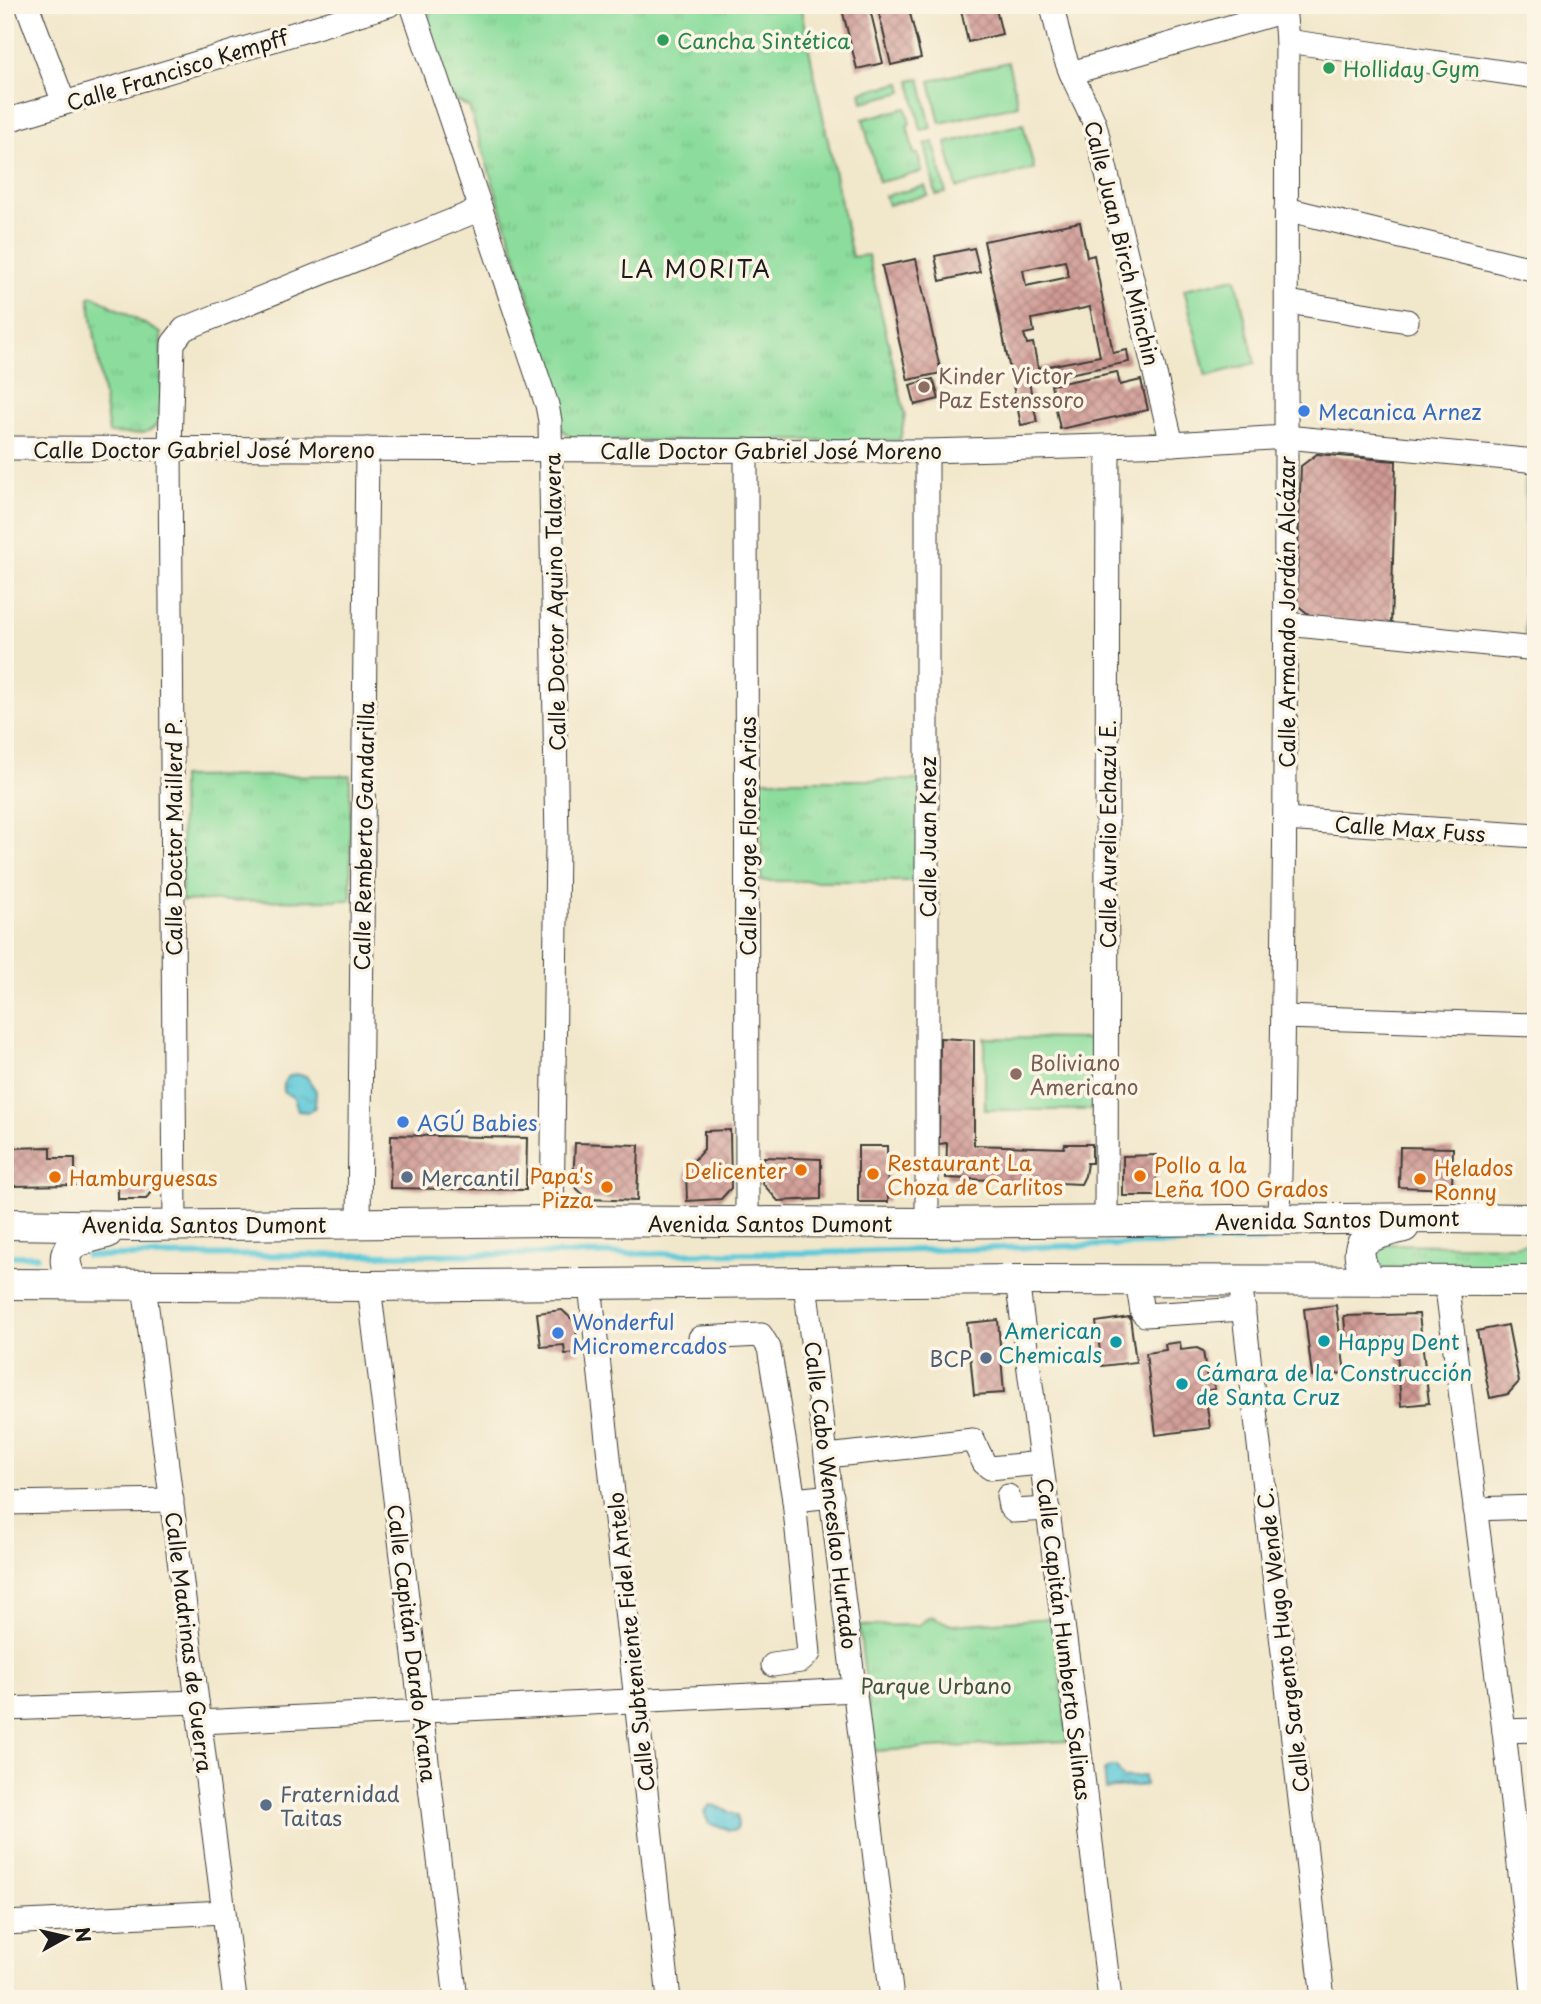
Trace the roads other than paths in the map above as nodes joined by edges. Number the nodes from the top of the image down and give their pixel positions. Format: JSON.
{"nodes":[{"id":1,"x":27,"y":5,"type":"edge"},
{"id":2,"x":389,"y":5,"type":"edge"},
{"id":3,"x":412,"y":5,"type":"edge"},
{"id":4,"x":1052,"y":5,"type":"edge"},
{"id":5,"x":1284,"y":8,"type":"edge"},
{"id":6,"x":1287,"y":41,"type":"junction"},
{"id":7,"x":1071,"y":73,"type":"junction"},
{"id":8,"x":1536,"y":77,"type":"edge"},
{"id":9,"x":64,"y":103,"type":"junction"},
{"id":10,"x":5,"y":121,"type":"edge"},
{"id":11,"x":481,"y":209,"type":"junction"},
{"id":12,"x":1286,"y":209,"type":"junction"},
{"id":13,"x":1536,"y":270,"type":"edge"},
{"id":14,"x":1288,"y":302,"type":"junction"},
{"id":15,"x":1407,"y":321,"type":"dead end"},
{"id":16,"x":1286,"y":437,"type":"junction"},
{"id":17,"x":1172,"y":444,"type":"junction"},
{"id":18,"x":1108,"y":447,"type":"junction"},
{"id":19,"x":5,"y":448,"type":"edge"},
{"id":20,"x":170,"y":448,"type":"junction"},
{"id":21,"x":367,"y":449,"type":"junction"},
{"id":22,"x":552,"y":450,"type":"junction"},
{"id":23,"x":746,"y":450,"type":"junction"},
{"id":24,"x":927,"y":451,"type":"junction"},
{"id":25,"x":1536,"y":461,"type":"edge"},
{"id":26,"x":1286,"y":624,"type":"junction"},
{"id":27,"x":1536,"y":649,"type":"edge"},
{"id":28,"x":1285,"y":819,"type":"junction"},
{"id":29,"x":1536,"y":836,"type":"edge"},
{"id":30,"x":1284,"y":1017,"type":"junction"},
{"id":31,"x":1536,"y":1025,"type":"edge"},
{"id":32,"x":1441,"y":1218,"type":"junction"},
{"id":33,"x":1338,"y":1219,"type":"junction"},
{"id":34,"x":1536,"y":1219,"type":"edge"},
{"id":35,"x":1279,"y":1220,"type":"junction"},
{"id":36,"x":552,"y":1221,"type":"junction"},
{"id":37,"x":1106,"y":1221,"type":"junction"},
{"id":38,"x":359,"y":1223,"type":"junction"},
{"id":39,"x":747,"y":1223,"type":"junction"},
{"id":40,"x":927,"y":1223,"type":"junction"},
{"id":41,"x":5,"y":1224,"type":"edge"},
{"id":42,"x":44,"y":1225,"type":"junction"},
{"id":43,"x":134,"y":1226,"type":"junction"},
{"id":44,"x":175,"y":1226,"type":"junction"},
{"id":45,"x":1368,"y":1279,"type":"junction"},
{"id":46,"x":1017,"y":1280,"type":"junction"},
{"id":47,"x":1275,"y":1280,"type":"junction"},
{"id":48,"x":1446,"y":1281,"type":"junction"},
{"id":49,"x":1536,"y":1281,"type":"edge"},
{"id":50,"x":5,"y":1282,"type":"edge"},
{"id":51,"x":805,"y":1283,"type":"junction"},
{"id":52,"x":74,"y":1284,"type":"junction"},
{"id":53,"x":144,"y":1285,"type":"junction"},
{"id":54,"x":590,"y":1285,"type":"junction"},
{"id":55,"x":369,"y":1286,"type":"junction"},
{"id":56,"x":1242,"y":1295,"type":"junction"},
{"id":57,"x":700,"y":1338,"type":"dead end"},
{"id":58,"x":827,"y":1455,"type":"junction"},
{"id":59,"x":1041,"y":1463,"type":"junction"},
{"id":60,"x":832,"y":1496,"type":"junction"},
{"id":61,"x":1008,"y":1496,"type":"dead end"},
{"id":62,"x":172,"y":1500,"type":"junction"},
{"id":63,"x":794,"y":1500,"type":"junction"},
{"id":64,"x":5,"y":1503,"type":"edge"},
{"id":65,"x":1536,"y":1507,"type":"edge"},
{"id":66,"x":1048,"y":1509,"type":"junction"},
{"id":67,"x":1475,"y":1509,"type":"junction"},
{"id":68,"x":773,"y":1665,"type":"dead end"},
{"id":69,"x":856,"y":1690,"type":"junction"},
{"id":70,"x":637,"y":1700,"type":"junction"},
{"id":71,"x":5,"y":1709,"type":"edge"},
{"id":72,"x":421,"y":1711,"type":"junction"},
{"id":73,"x":199,"y":1712,"type":"junction"},
{"id":74,"x":1536,"y":1730,"type":"edge"},
{"id":75,"x":1504,"y":1731,"type":"junction"},
{"id":76,"x":224,"y":1912,"type":"junction"},
{"id":77,"x":5,"y":1923,"type":"edge"},
{"id":78,"x":1533,"y":1953,"type":"edge"},
{"id":79,"x":235,"y":1999,"type":"edge"},
{"id":80,"x":456,"y":1999,"type":"edge"},
{"id":81,"x":669,"y":1999,"type":"edge"},
{"id":82,"x":892,"y":1999,"type":"edge"},
{"id":83,"x":1110,"y":1999,"type":"edge"},
{"id":84,"x":1323,"y":1999,"type":"edge"},
{"id":85,"x":1535,"y":1999,"type":"edge"}],
"edges":[{"from":1,"to":9,"type":"street"},
{"from":2,"to":9,"type":"street","name":"Calle Francisco Kempff"},
{"from":3,"to":11,"type":"street","name":"Calle Doctor Aquino Talavera"},
{"from":4,"to":7,"type":"street","name":"Calle Juan Birch Minchin"},
{"from":5,"to":6,"type":"street","name":"Calle Armando Jordán Alcázar"},
{"from":5,"to":7,"type":"street"},
{"from":6,"to":8,"type":"street"},
{"from":6,"to":12,"type":"street","name":"Calle Armando Jordán Alcázar"},
{"from":7,"to":17,"type":"street","name":"Calle Juan Birch Minchin"},
{"from":9,"to":10,"type":"street","name":"Calle Francisco Kempff"},
{"from":11,"to":20,"type":"street","name":"Calle Doctor Maillerd P."},
{"from":11,"to":22,"type":"street","name":"Calle Doctor Aquino Talavera"},
{"from":12,"to":13,"type":"street"},
{"from":12,"to":14,"type":"street","name":"Calle Armando Jordán Alcázar"},
{"from":14,"to":15,"type":"street"},
{"from":14,"to":16,"type":"street","name":"Calle Armando Jordán Alcázar"},
{"from":16,"to":17,"type":"street","name":"Calle Doctor Gabriel José Moreno"},
{"from":16,"to":25,"type":"street","name":"Calle Doctor Gabriel José Moreno"},
{"from":16,"to":26,"type":"street","name":"Calle Armando Jordán Alcázar"},
{"from":17,"to":18,"type":"street","name":"Calle Doctor Gabriel José Moreno"},
{"from":18,"to":24,"type":"street","name":"Calle Doctor Gabriel José Moreno"},
{"from":18,"to":37,"type":"street","name":"Calle Aurelio Echazú E."},
{"from":19,"to":20,"type":"street","name":"Calle Doctor Gabriel José Moreno"},
{"from":20,"to":21,"type":"street","name":"Calle Doctor Gabriel José Moreno"},
{"from":20,"to":44,"type":"street","name":"Calle Doctor Maillerd P."},
{"from":21,"to":22,"type":"street","name":"Calle Doctor Gabriel José Moreno"},
{"from":21,"to":38,"type":"street","name":"Calle Remberto Gandarilla"},
{"from":22,"to":23,"type":"street","name":"Calle Doctor Gabriel José Moreno"},
{"from":22,"to":36,"type":"street","name":"Calle Doctor Aquino Talavera"},
{"from":23,"to":24,"type":"street","name":"Calle Doctor Gabriel José Moreno"},
{"from":23,"to":39,"type":"street","name":"Calle Jorge Flores Arias"},
{"from":24,"to":40,"type":"street","name":"Calle Juan Knez"},
{"from":26,"to":27,"type":"street"},
{"from":26,"to":28,"type":"street","name":"Calle Armando Jordán Alcázar"},
{"from":28,"to":29,"type":"street","name":"Calle Max Fuss"},
{"from":28,"to":30,"type":"street","name":"Calle Armando Jordán Alcázar"},
{"from":30,"to":31,"type":"street"},
{"from":30,"to":35,"type":"street","name":"Calle Armando Jordán Alcázar"},
{"from":32,"to":33,"type":"main road","name":"Avenida Santos Dumont"},
{"from":32,"to":34,"type":"main road","name":"Avenida Santos Dumont"},
{"from":32,"to":45,"type":"main road"},
{"from":33,"to":35,"type":"main road","name":"Avenida Santos Dumont"},
{"from":33,"to":47,"type":"main road"},
{"from":35,"to":37,"type":"main road","name":"Avenida Santos Dumont"},
{"from":36,"to":38,"type":"main road","name":"Avenida Santos Dumont"},
{"from":36,"to":39,"type":"main road","name":"Avenida Santos Dumont"},
{"from":37,"to":40,"type":"main road","name":"Avenida Santos Dumont"},
{"from":38,"to":44,"type":"main road","name":"Avenida Santos Dumont"},
{"from":39,"to":40,"type":"main road","name":"Avenida Santos Dumont"},
{"from":41,"to":42,"type":"main road","name":"Avenida Santos Dumont"},
{"from":42,"to":43,"type":"main road","name":"Avenida Santos Dumont"},
{"from":42,"to":50,"type":"main road"},
{"from":43,"to":44,"type":"main road","name":"Avenida Santos Dumont"},
{"from":43,"to":52,"type":"main road"},
{"from":45,"to":47,"type":"main road"},
{"from":45,"to":48,"type":"main road"},
{"from":46,"to":51,"type":"main road"},
{"from":46,"to":56,"type":"main road"},
{"from":46,"to":59,"type":"street","name":"Calle Capitán Humberto Salinas"},
{"from":47,"to":56,"type":"main road"},
{"from":48,"to":49,"type":"main road"},
{"from":48,"to":67,"type":"street"},
{"from":50,"to":52,"type":"main road"},
{"from":51,"to":54,"type":"main road"},
{"from":51,"to":58,"type":"street","name":"Calle Cabo Wenceslao Hurtado"},
{"from":52,"to":53,"type":"main road"},
{"from":53,"to":55,"type":"main road"},
{"from":53,"to":62,"type":"street","name":"Calle Madrinas de Guerra"},
{"from":54,"to":55,"type":"main road"},
{"from":54,"to":70,"type":"street","name":"Calle Subteniente Fidel Antelo"},
{"from":55,"to":72,"type":"street","name":"Calle Capitán Dardo Arana"},
{"from":56,"to":84,"type":"street","name":"Calle Sargento Hugo Wende C."},
{"from":57,"to":63,"type":"street"},
{"from":58,"to":59,"type":"street"},
{"from":58,"to":60,"type":"street","name":"Calle Cabo Wenceslao Hurtado"},
{"from":59,"to":66,"type":"street","name":"Calle Capitán Humberto Salinas"},
{"from":60,"to":63,"type":"street"},
{"from":60,"to":69,"type":"street","name":"Calle Cabo Wenceslao Hurtado"},
{"from":61,"to":66,"type":"street"},
{"from":62,"to":64,"type":"street"},
{"from":62,"to":73,"type":"street","name":"Calle Madrinas de Guerra"},
{"from":63,"to":68,"type":"street"},
{"from":65,"to":67,"type":"street"},
{"from":66,"to":83,"type":"street","name":"Calle Capitán Humberto Salinas"},
{"from":67,"to":75,"type":"street"},
{"from":69,"to":70,"type":"street"},
{"from":69,"to":82,"type":"street","name":"Calle Cabo Wenceslao Hurtado"},
{"from":70,"to":72,"type":"street"},
{"from":70,"to":81,"type":"street","name":"Calle Subteniente Fidel Antelo"},
{"from":71,"to":73,"type":"street"},
{"from":72,"to":73,"type":"street"},
{"from":72,"to":80,"type":"street","name":"Calle Capitán Dardo Arana"},
{"from":73,"to":76,"type":"street","name":"Calle Madrinas de Guerra"},
{"from":74,"to":75,"type":"street"},
{"from":75,"to":78,"type":"street"},
{"from":76,"to":77,"type":"street"},
{"from":76,"to":79,"type":"street","name":"Calle Madrinas de Guerra"},
{"from":78,"to":85,"type":"street"}]}
